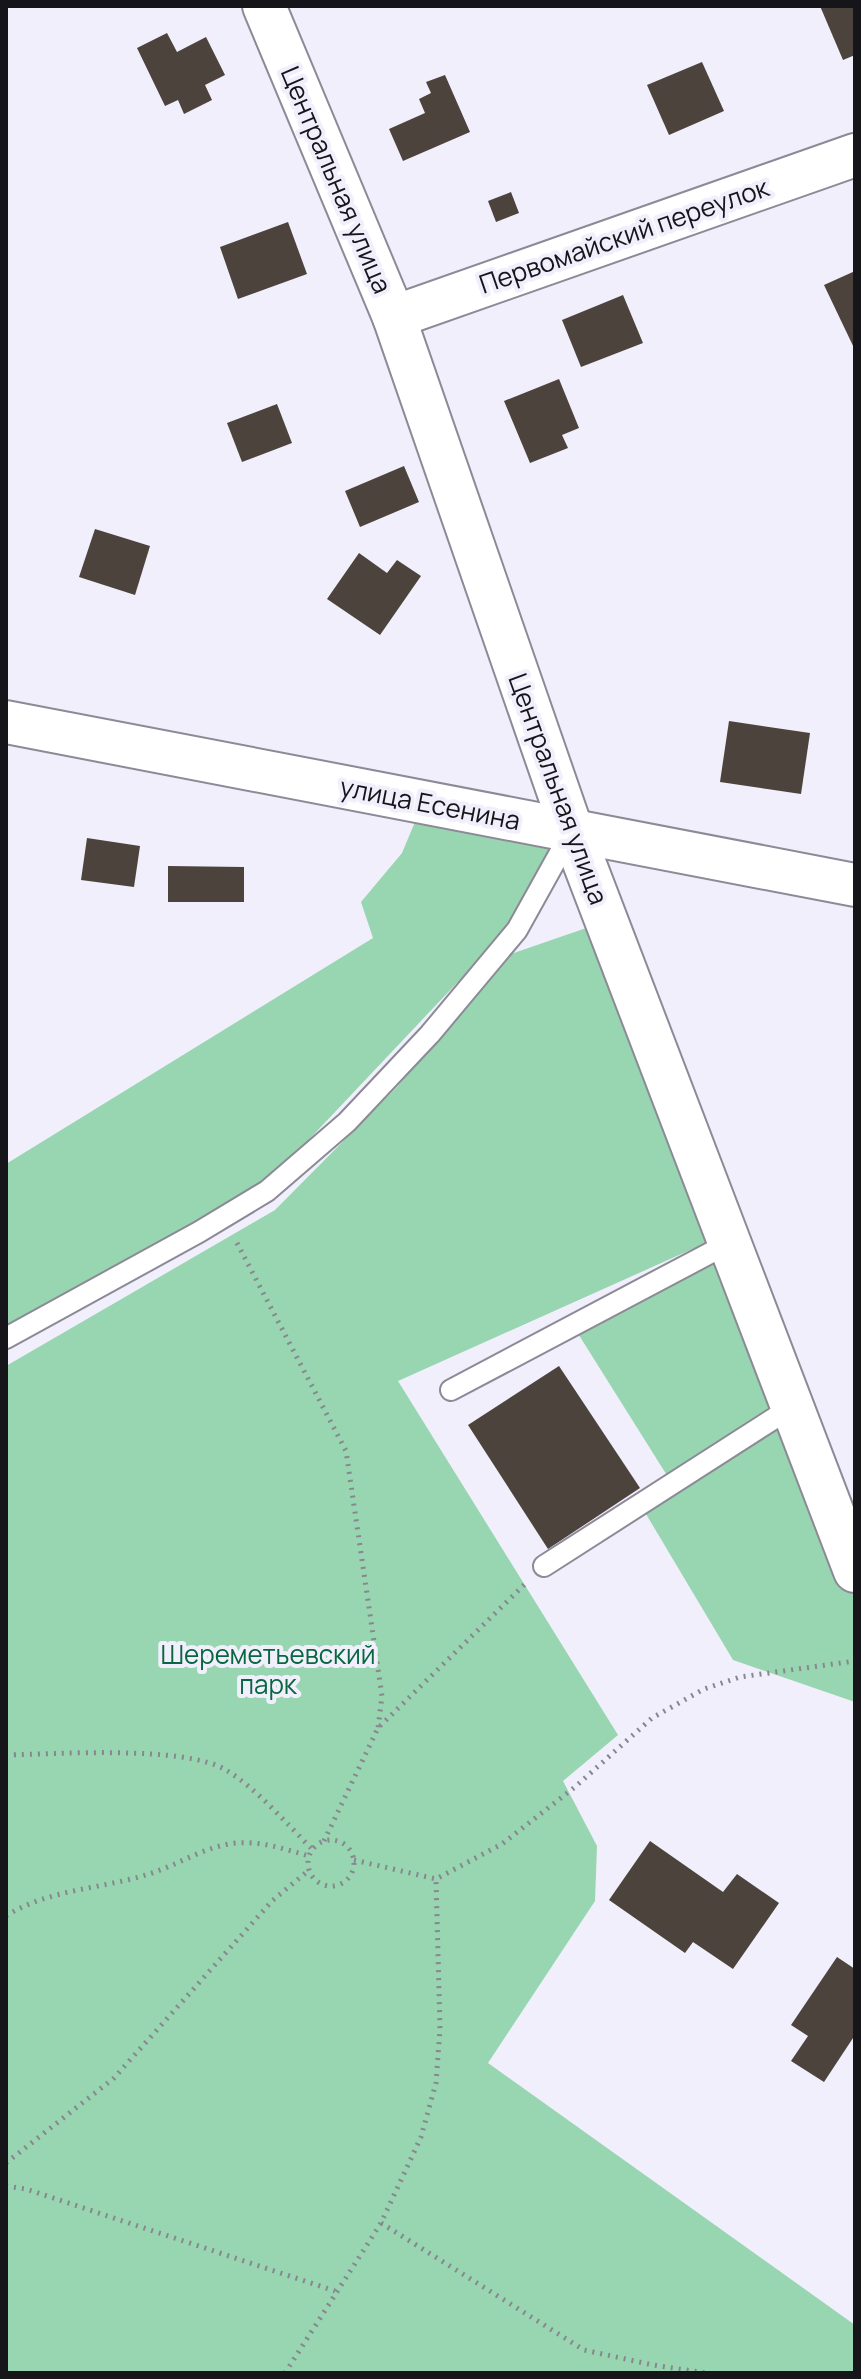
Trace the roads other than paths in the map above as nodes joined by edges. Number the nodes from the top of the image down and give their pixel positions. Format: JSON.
{"nodes":[{"id":1,"x":264,"y":6,"type":"edge"},
{"id":2,"x":855,"y":155,"type":"edge"},
{"id":3,"x":394,"y":317,"type":"junction"},
{"id":4,"x":6,"y":722,"type":"edge"},
{"id":5,"x":572,"y":831,"type":"junction"},
{"id":6,"x":855,"y":885,"type":"edge"},
{"id":7,"x":729,"y":1243,"type":"junction"},
{"id":8,"x":6,"y":1338,"type":"edge"},
{"id":9,"x":451,"y":1390,"type":"dead end"},
{"id":10,"x":792,"y":1407,"type":"junction"},
{"id":11,"x":544,"y":1566,"type":"road end"},
{"id":12,"x":855,"y":1571,"type":"edge"}],
"edges":[{"from":1,"to":3,"type":"street","name":"Центральная улица"},
{"from":2,"to":3,"type":"street","name":"Первомайский переулок"},
{"from":3,"to":5,"type":"street","name":"Центральная улица"},
{"from":4,"to":5,"type":"street","name":"улица Есенина"},
{"from":5,"to":6,"type":"street","name":"улица Есенина"},
{"from":5,"to":7,"type":"street","name":"Центральная улица"},
{"from":5,"to":8,"type":"lane"},
{"from":7,"to":9,"type":"lane"},
{"from":7,"to":10,"type":"street","name":"Центральная улица"},
{"from":10,"to":11,"type":"lane"},
{"from":10,"to":12,"type":"street","name":"Центральная улица"}]}
